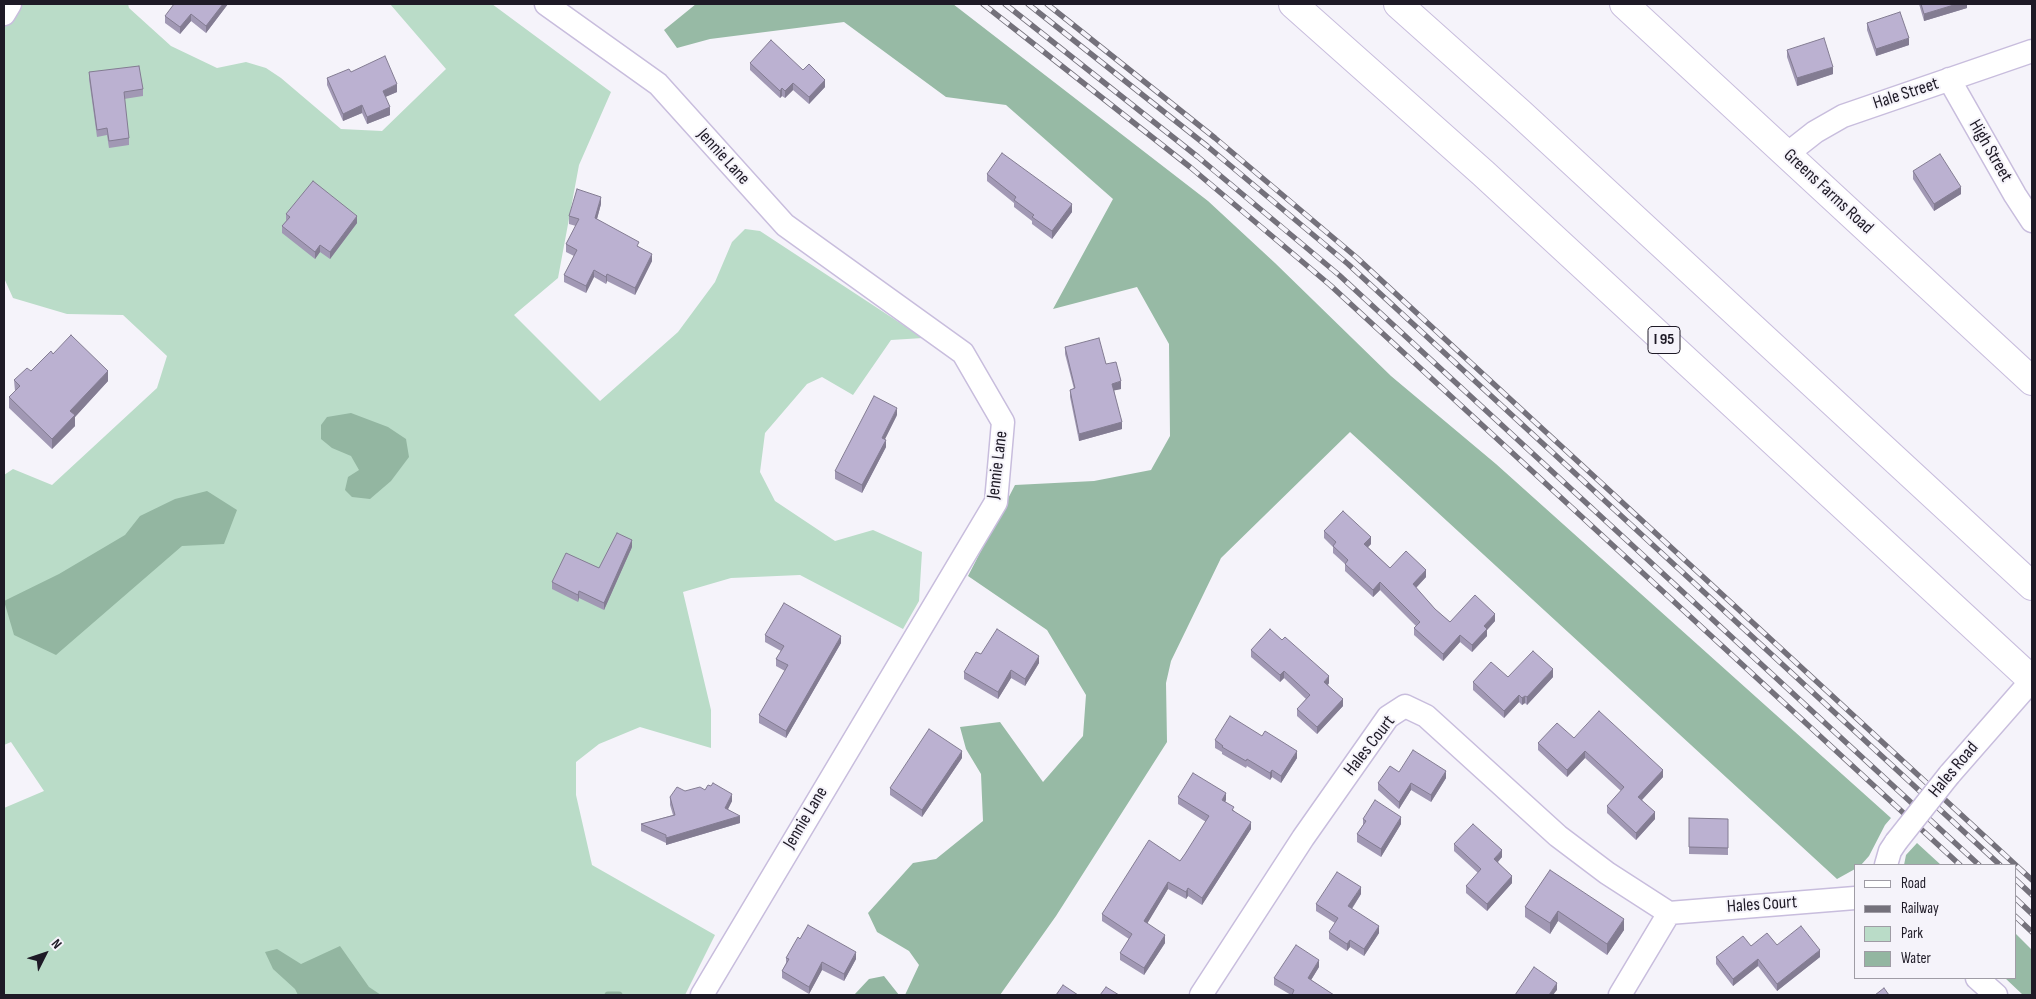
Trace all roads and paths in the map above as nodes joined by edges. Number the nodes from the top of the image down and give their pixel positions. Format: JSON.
{"nodes":[{"id":1,"x":10,"y":4,"type":"edge"},
{"id":2,"x":546,"y":4,"type":"edge"},
{"id":3,"x":1293,"y":4,"type":"edge"},
{"id":4,"x":1398,"y":4,"type":"edge"},
{"id":5,"x":1624,"y":4,"type":"edge"},
{"id":6,"x":4,"y":14,"type":"edge"},
{"id":7,"x":2032,"y":51,"type":"edge"},
{"id":8,"x":1949,"y":80,"type":"junction"},
{"id":9,"x":1787,"y":154,"type":"junction"},
{"id":10,"x":2032,"y":221,"type":"edge"},
{"id":11,"x":2032,"y":381,"type":"edge"},
{"id":12,"x":2032,"y":586,"type":"edge"},
{"id":13,"x":2032,"y":680,"type":"edge"},
{"id":14,"x":1886,"y":864,"type":"edge"},
{"id":15,"x":1854,"y":898,"type":"edge"},
{"id":16,"x":1669,"y":913,"type":"junction"},
{"id":17,"x":1978,"y":979,"type":"edge"},
{"id":18,"x":702,"y":995,"type":"edge"},
{"id":19,"x":1201,"y":995,"type":"edge"},
{"id":20,"x":1620,"y":995,"type":"edge"},
{"id":21,"x":1996,"y":995,"type":"edge"}],
"edges":[{"from":1,"to":6,"type":"street"},
{"from":2,"to":18,"type":"street","name":"Jennie Lane"},
{"from":3,"to":13,"type":"main road","number":"I 95"},
{"from":4,"to":12,"type":"main road"},
{"from":5,"to":9,"type":"main road","name":"Greens Farms Road"},
{"from":7,"to":8,"type":"street","name":"Hale Street"},
{"from":8,"to":9,"type":"street","name":"Hale Street"},
{"from":8,"to":10,"type":"street","name":"High Street"},
{"from":9,"to":11,"type":"main road","name":"Greens Farms Road"},
{"from":13,"to":14,"type":"street","name":"Hales Road","bridge":true},
{"from":15,"to":16,"type":"street","name":"Hales Court"},
{"from":16,"to":19,"type":"street","name":"Hales Court"},
{"from":16,"to":20,"type":"street"},
{"from":17,"to":21,"type":"street"}]}
